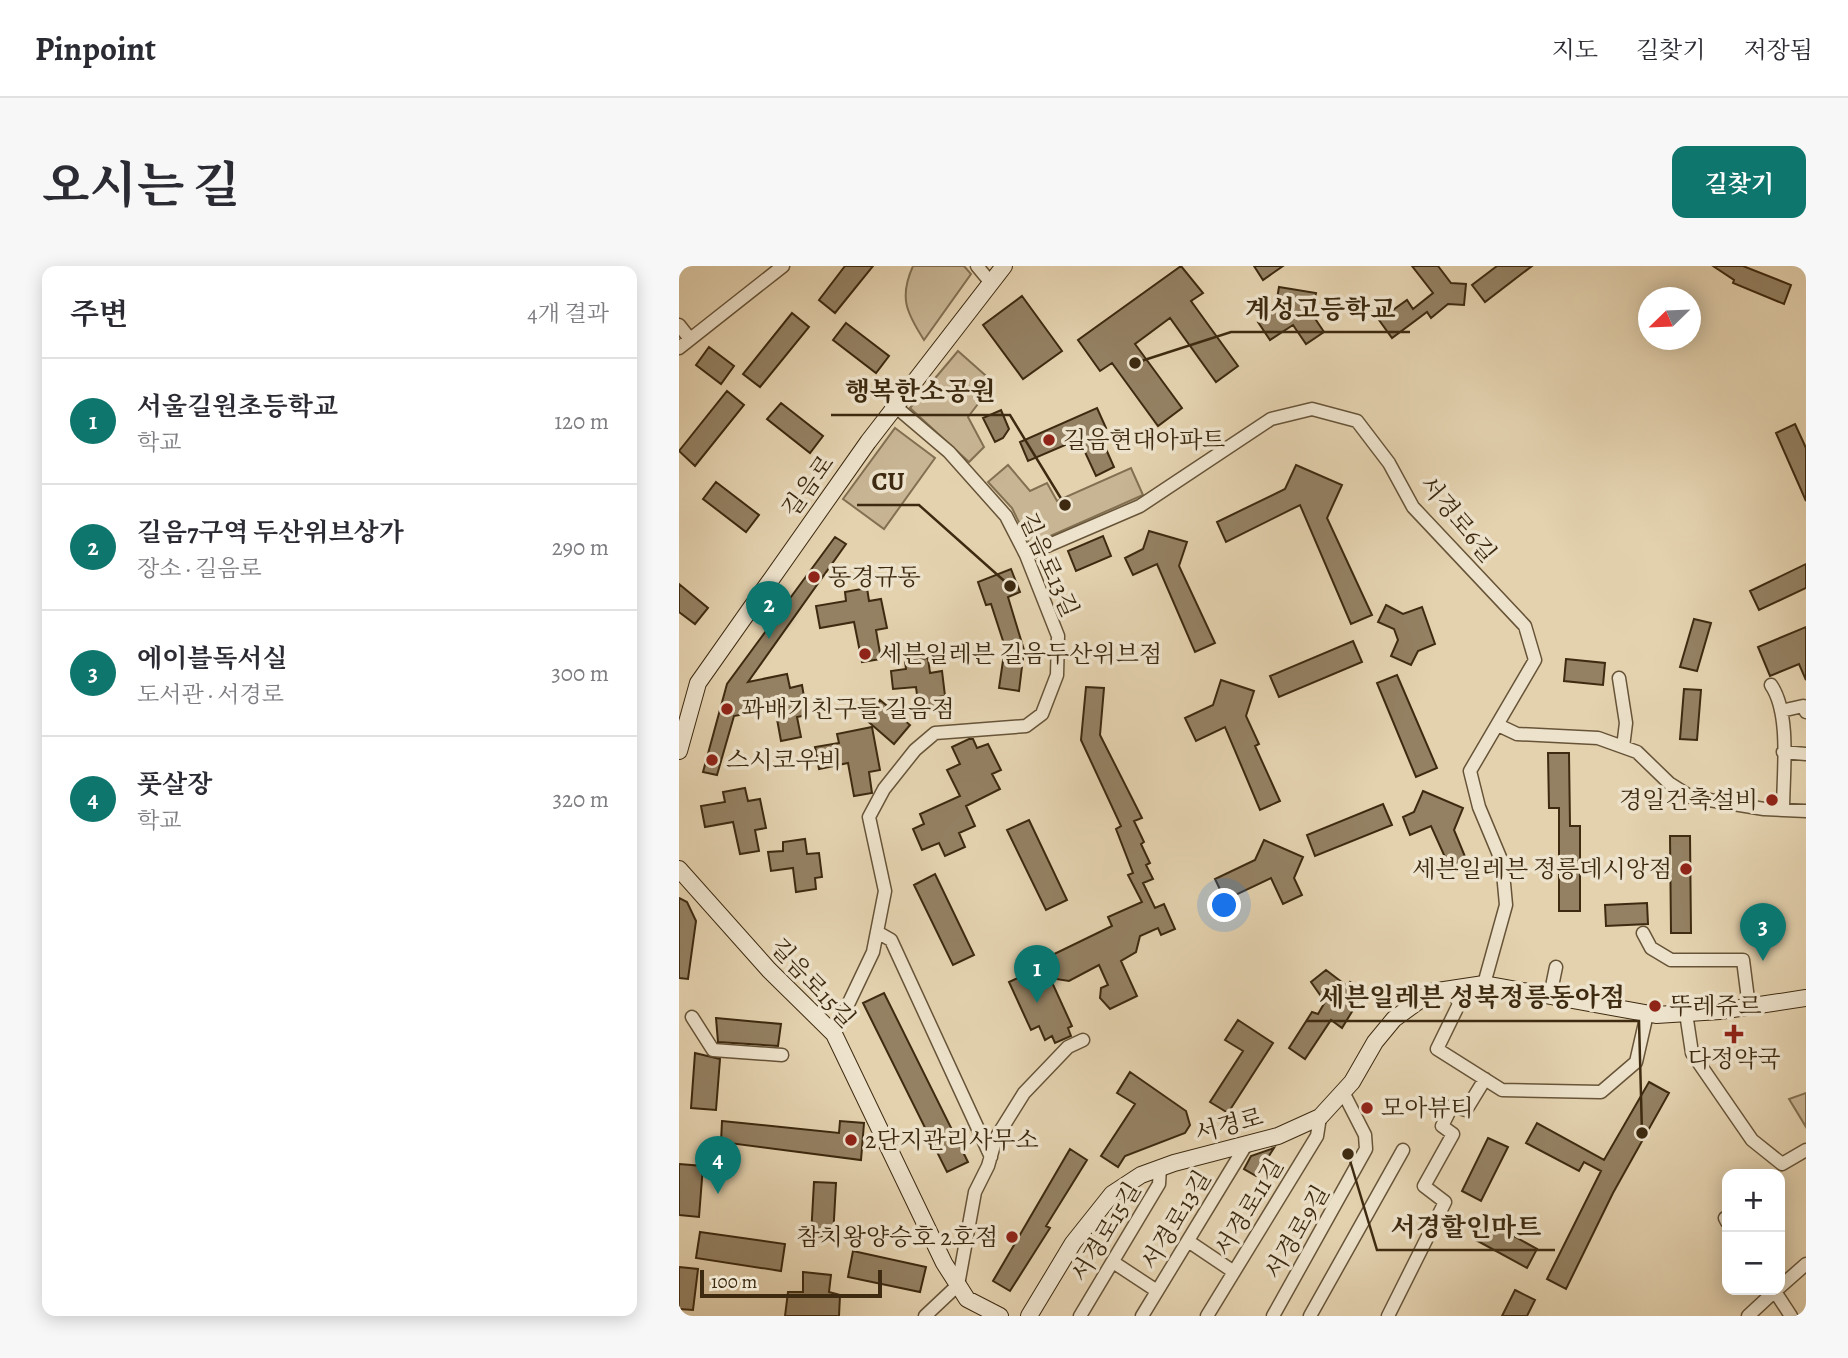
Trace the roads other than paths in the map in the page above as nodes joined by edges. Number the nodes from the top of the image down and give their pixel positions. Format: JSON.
{"nodes":[{"id":1,"x":783,"y":266,"type":"edge"},
{"id":2,"x":977,"y":266,"type":"edge"},
{"id":3,"x":1004,"y":266,"type":"edge"},
{"id":4,"x":991,"y":284,"type":"junction"},
{"id":5,"x":679,"y":325,"type":"edge"},
{"id":6,"x":690,"y":340,"type":"junction"},
{"id":7,"x":679,"y":348,"type":"edge"},
{"id":8,"x":896,"y":407,"type":"junction"},
{"id":9,"x":1026,"y":555,"type":"junction"},
{"id":10,"x":1619,"y":678,"type":"dead end"},
{"id":11,"x":1771,"y":685,"type":"dead end"},
{"id":12,"x":1781,"y":711,"type":"junction"},
{"id":13,"x":1806,"y":712,"type":"edge"},
{"id":14,"x":1498,"y":725,"type":"junction"},
{"id":15,"x":1623,"y":747,"type":"junction"},
{"id":16,"x":679,"y":751,"type":"edge"},
{"id":17,"x":1783,"y":752,"type":"junction"},
{"id":18,"x":1806,"y":754,"type":"edge"},
{"id":19,"x":1783,"y":810,"type":"junction"},
{"id":20,"x":1806,"y":811,"type":"edge"},
{"id":21,"x":679,"y":869,"type":"edge"},
{"id":22,"x":877,"y":932,"type":"junction"},
{"id":23,"x":1643,"y":933,"type":"dead end"},
{"id":24,"x":1556,"y":967,"type":"dead end"},
{"id":25,"x":1484,"y":984,"type":"junction"},
{"id":26,"x":1452,"y":988,"type":"junction"},
{"id":27,"x":1550,"y":996,"type":"junction"},
{"id":28,"x":1806,"y":998,"type":"edge"},
{"id":29,"x":1749,"y":1007,"type":"junction"},
{"id":30,"x":1686,"y":1013,"type":"junction"},
{"id":31,"x":1647,"y":1014,"type":"junction"},
{"id":32,"x":692,"y":1017,"type":"dead end"},
{"id":33,"x":834,"y":1034,"type":"junction"},
{"id":34,"x":1083,"y":1040,"type":"dead end"},
{"id":35,"x":782,"y":1055,"type":"dead end"},
{"id":36,"x":1485,"y":1079,"type":"junction"},
{"id":37,"x":1343,"y":1092,"type":"junction"},
{"id":38,"x":1320,"y":1117,"type":"junction"},
{"id":39,"x":1246,"y":1145,"type":"junction"},
{"id":40,"x":1403,"y":1150,"type":"dead end"},
{"id":41,"x":1806,"y":1150,"type":"edge"},
{"id":42,"x":991,"y":1157,"type":"junction"},
{"id":43,"x":1160,"y":1168,"type":"junction"},
{"id":44,"x":1188,"y":1241,"type":"junction"},
{"id":45,"x":1113,"y":1262,"type":"junction"},
{"id":46,"x":1806,"y":1264,"type":"edge"},
{"id":47,"x":1234,"y":1272,"type":"junction"},
{"id":48,"x":1785,"y":1282,"type":"edge"},
{"id":49,"x":958,"y":1285,"type":"junction"},
{"id":50,"x":1157,"y":1291,"type":"junction"},
{"id":51,"x":1770,"y":1295,"type":"edge"},
{"id":52,"x":1779,"y":1295,"type":"edge"},
{"id":53,"x":925,"y":1316,"type":"edge"},
{"id":54,"x":1000,"y":1316,"type":"edge"},
{"id":55,"x":1029,"y":1316,"type":"edge"},
{"id":56,"x":1080,"y":1316,"type":"edge"},
{"id":57,"x":1142,"y":1316,"type":"edge"},
{"id":58,"x":1207,"y":1316,"type":"edge"},
{"id":59,"x":1273,"y":1316,"type":"edge"},
{"id":60,"x":1310,"y":1316,"type":"edge"},
{"id":61,"x":1388,"y":1316,"type":"edge"},
{"id":62,"x":1748,"y":1316,"type":"edge"},
{"id":63,"x":1791,"y":1316,"type":"edge"}],
"edges":[{"from":1,"to":6,"type":"street"},
{"from":2,"to":4,"type":"street"},
{"from":3,"to":4,"type":"street","name":"길음로"},
{"from":4,"to":8,"type":"street","name":"길음로"},
{"from":5,"to":6,"type":"street"},
{"from":6,"to":7,"type":"street"},
{"from":8,"to":9,"type":"street","name":"길음로13길"},
{"from":8,"to":16,"type":"street","name":"길음로"},
{"from":9,"to":14,"type":"street","name":"서경로6길"},
{"from":9,"to":22,"type":"street","name":"길음로13길"},
{"from":10,"to":15,"type":"street"},
{"from":11,"to":12,"type":"street"},
{"from":12,"to":13,"type":"street"},
{"from":12,"to":17,"type":"street"},
{"from":14,"to":15,"type":"street"},
{"from":14,"to":25,"type":"street","name":"서경로6길"},
{"from":15,"to":19,"type":"street"},
{"from":17,"to":18,"type":"street"},
{"from":17,"to":19,"type":"street"},
{"from":19,"to":20,"type":"street"},
{"from":21,"to":33,"type":"street","name":"길음로15길"},
{"from":22,"to":33,"type":"street","name":"길음로13길"},
{"from":22,"to":42,"type":"street"},
{"from":23,"to":29,"type":"street"},
{"from":24,"to":27,"type":"street"},
{"from":25,"to":26,"type":"street","name":"서경로"},
{"from":25,"to":27,"type":"street","name":"서경로"},
{"from":26,"to":36,"type":"street"},
{"from":26,"to":37,"type":"street","name":"서경로"},
{"from":27,"to":31,"type":"street","name":"서경로"},
{"from":28,"to":29,"type":"street","name":"서경로"},
{"from":29,"to":30,"type":"street","name":"서경로"},
{"from":30,"to":31,"type":"street","name":"서경로"},
{"from":30,"to":41,"type":"street"},
{"from":31,"to":36,"type":"street"},
{"from":32,"to":35,"type":"street"},
{"from":33,"to":49,"type":"street","name":"길음로15길"},
{"from":34,"to":42,"type":"street"},
{"from":36,"to":61,"type":"street"},
{"from":37,"to":38,"type":"street","name":"서경로"},
{"from":37,"to":59,"type":"street","name":"서경로9길"},
{"from":38,"to":39,"type":"street","name":"서경로"},
{"from":38,"to":47,"type":"street","name":"서경로11길"},
{"from":39,"to":43,"type":"street","name":"서경로"},
{"from":39,"to":44,"type":"street","name":"서경로13길"},
{"from":40,"to":60,"type":"street"},
{"from":42,"to":49,"type":"street"},
{"from":43,"to":45,"type":"street","name":"서경로15길"},
{"from":43,"to":55,"type":"street","name":"서경로"},
{"from":44,"to":47,"type":"street"},
{"from":44,"to":50,"type":"street","name":"서경로13길"},
{"from":45,"to":50,"type":"street"},
{"from":45,"to":56,"type":"street","name":"서경로15길"},
{"from":46,"to":48,"type":"street"},
{"from":47,"to":58,"type":"street","name":"서경로11길"},
{"from":49,"to":53,"type":"street"},
{"from":49,"to":54,"type":"street","name":"길음로15길"},
{"from":50,"to":57,"type":"street","name":"서경로13길"},
{"from":51,"to":62,"type":"street"},
{"from":52,"to":63,"type":"street"}]}
